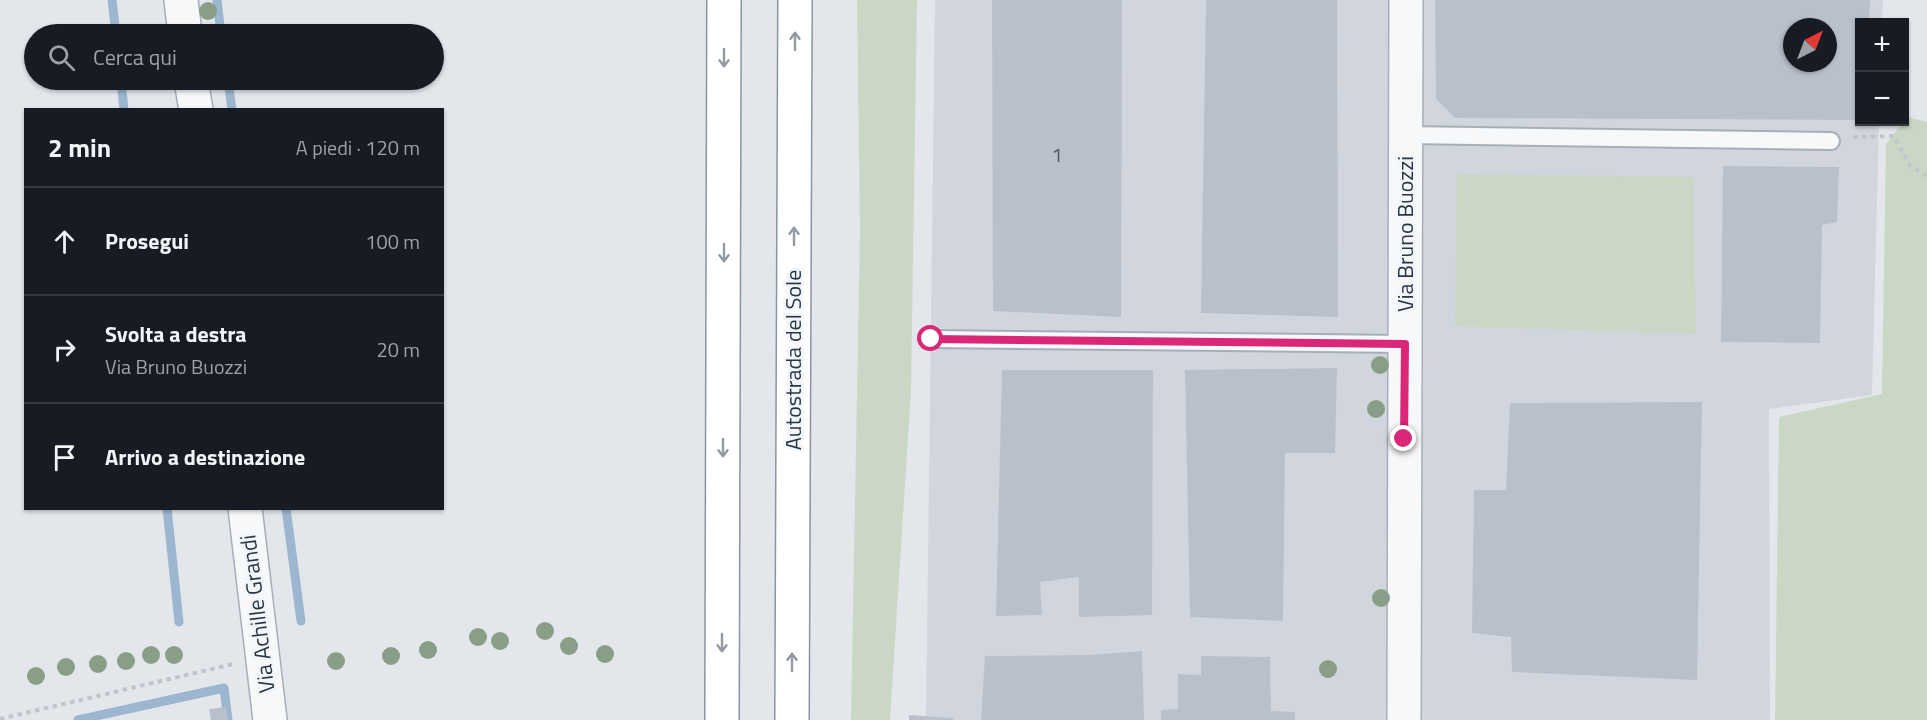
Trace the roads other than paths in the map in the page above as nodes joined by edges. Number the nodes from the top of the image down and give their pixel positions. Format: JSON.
{"nodes":[{"id":1,"x":181,"y":0,"type":"edge"},
{"id":2,"x":724,"y":0,"type":"edge"},
{"id":3,"x":795,"y":0,"type":"edge"},
{"id":4,"x":1406,"y":0,"type":"edge"},
{"id":5,"x":184,"y":24,"type":"edge"},
{"id":6,"x":192,"y":90,"type":"edge"},
{"id":7,"x":195,"y":108,"type":"edge"},
{"id":8,"x":1406,"y":135,"type":"junction"},
{"id":9,"x":1831,"y":141,"type":"road end"},
{"id":10,"x":931,"y":339,"type":"dead end"},
{"id":11,"x":1405,"y":344,"type":"junction"},
{"id":12,"x":244,"y":510,"type":"edge"},
{"id":13,"x":270,"y":720,"type":"edge"},
{"id":14,"x":722,"y":720,"type":"edge"},
{"id":15,"x":792,"y":720,"type":"edge"},
{"id":16,"x":1404,"y":720,"type":"edge"}],
"edges":[{"from":1,"to":5,"type":"street"},
{"from":2,"to":14,"type":"highway","one_way":true},
{"from":15,"to":3,"type":"highway","name":"Autostrada del Sole","one_way":true},
{"from":4,"to":8,"type":"street","name":"Via Bruno Buozzi"},
{"from":6,"to":7,"type":"street"},
{"from":8,"to":9,"type":"lane"},
{"from":8,"to":11,"type":"street","name":"Via Bruno Buozzi"},
{"from":10,"to":11,"type":"lane"},
{"from":11,"to":16,"type":"street","name":"Via Bruno Buozzi"},
{"from":12,"to":13,"type":"street","name":"Via Achille Grandi"}]}
